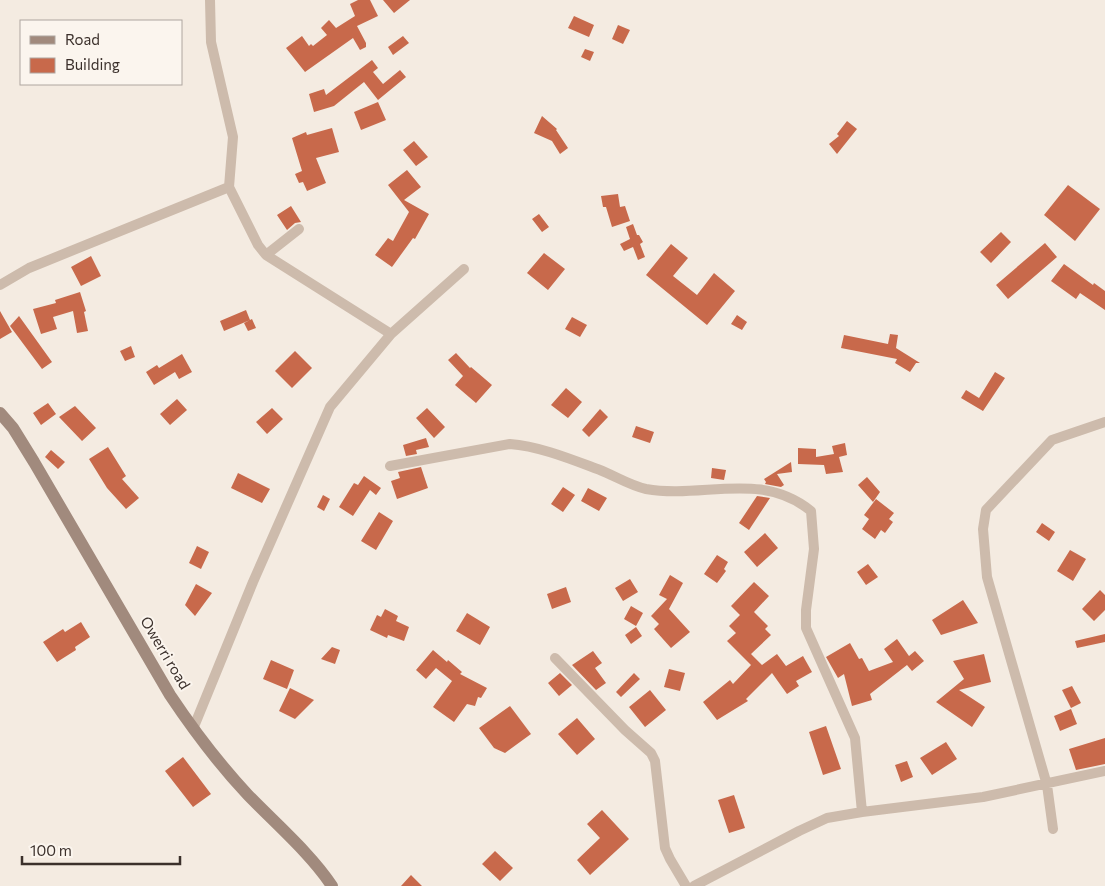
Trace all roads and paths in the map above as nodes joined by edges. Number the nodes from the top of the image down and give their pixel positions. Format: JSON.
{"nodes":[{"id":1,"x":210,"y":0,"type":"edge"},
{"id":2,"x":229,"y":187,"type":"junction"},
{"id":3,"x":299,"y":229,"type":"dead end"},
{"id":4,"x":266,"y":255,"type":"junction"},
{"id":5,"x":464,"y":269,"type":"dead end"},
{"id":6,"x":0,"y":285,"type":"edge"},
{"id":7,"x":391,"y":334,"type":"junction"},
{"id":8,"x":0,"y":413,"type":"edge"},
{"id":9,"x":1105,"y":422,"type":"edge"},
{"id":10,"x":390,"y":466,"type":"dead end"},
{"id":11,"x":555,"y":658,"type":"dead end"},
{"id":12,"x":193,"y":729,"type":"junction"},
{"id":13,"x":1105,"y":771,"type":"edge"},
{"id":14,"x":1047,"y":785,"type":"junction"},
{"id":15,"x":862,"y":812,"type":"junction"},
{"id":16,"x":1053,"y":829,"type":"dead end"},
{"id":17,"x":332,"y":886,"type":"edge"},
{"id":18,"x":686,"y":886,"type":"edge"},
{"id":19,"x":694,"y":886,"type":"edge"}],
"edges":[{"from":1,"to":2,"type":"street"},
{"from":2,"to":4,"type":"street"},
{"from":2,"to":6,"type":"street"},
{"from":3,"to":4,"type":"street"},
{"from":4,"to":7,"type":"street"},
{"from":5,"to":7,"type":"street"},
{"from":7,"to":12,"type":"street"},
{"from":8,"to":12,"type":"main road","name":"Owerri road"},
{"from":9,"to":14,"type":"street"},
{"from":10,"to":15,"type":"street"},
{"from":11,"to":18,"type":"street"},
{"from":12,"to":17,"type":"main road","name":"Owerri road"},
{"from":13,"to":14,"type":"street"},
{"from":14,"to":15,"type":"street"},
{"from":14,"to":16,"type":"street"},
{"from":15,"to":19,"type":"street"}]}
